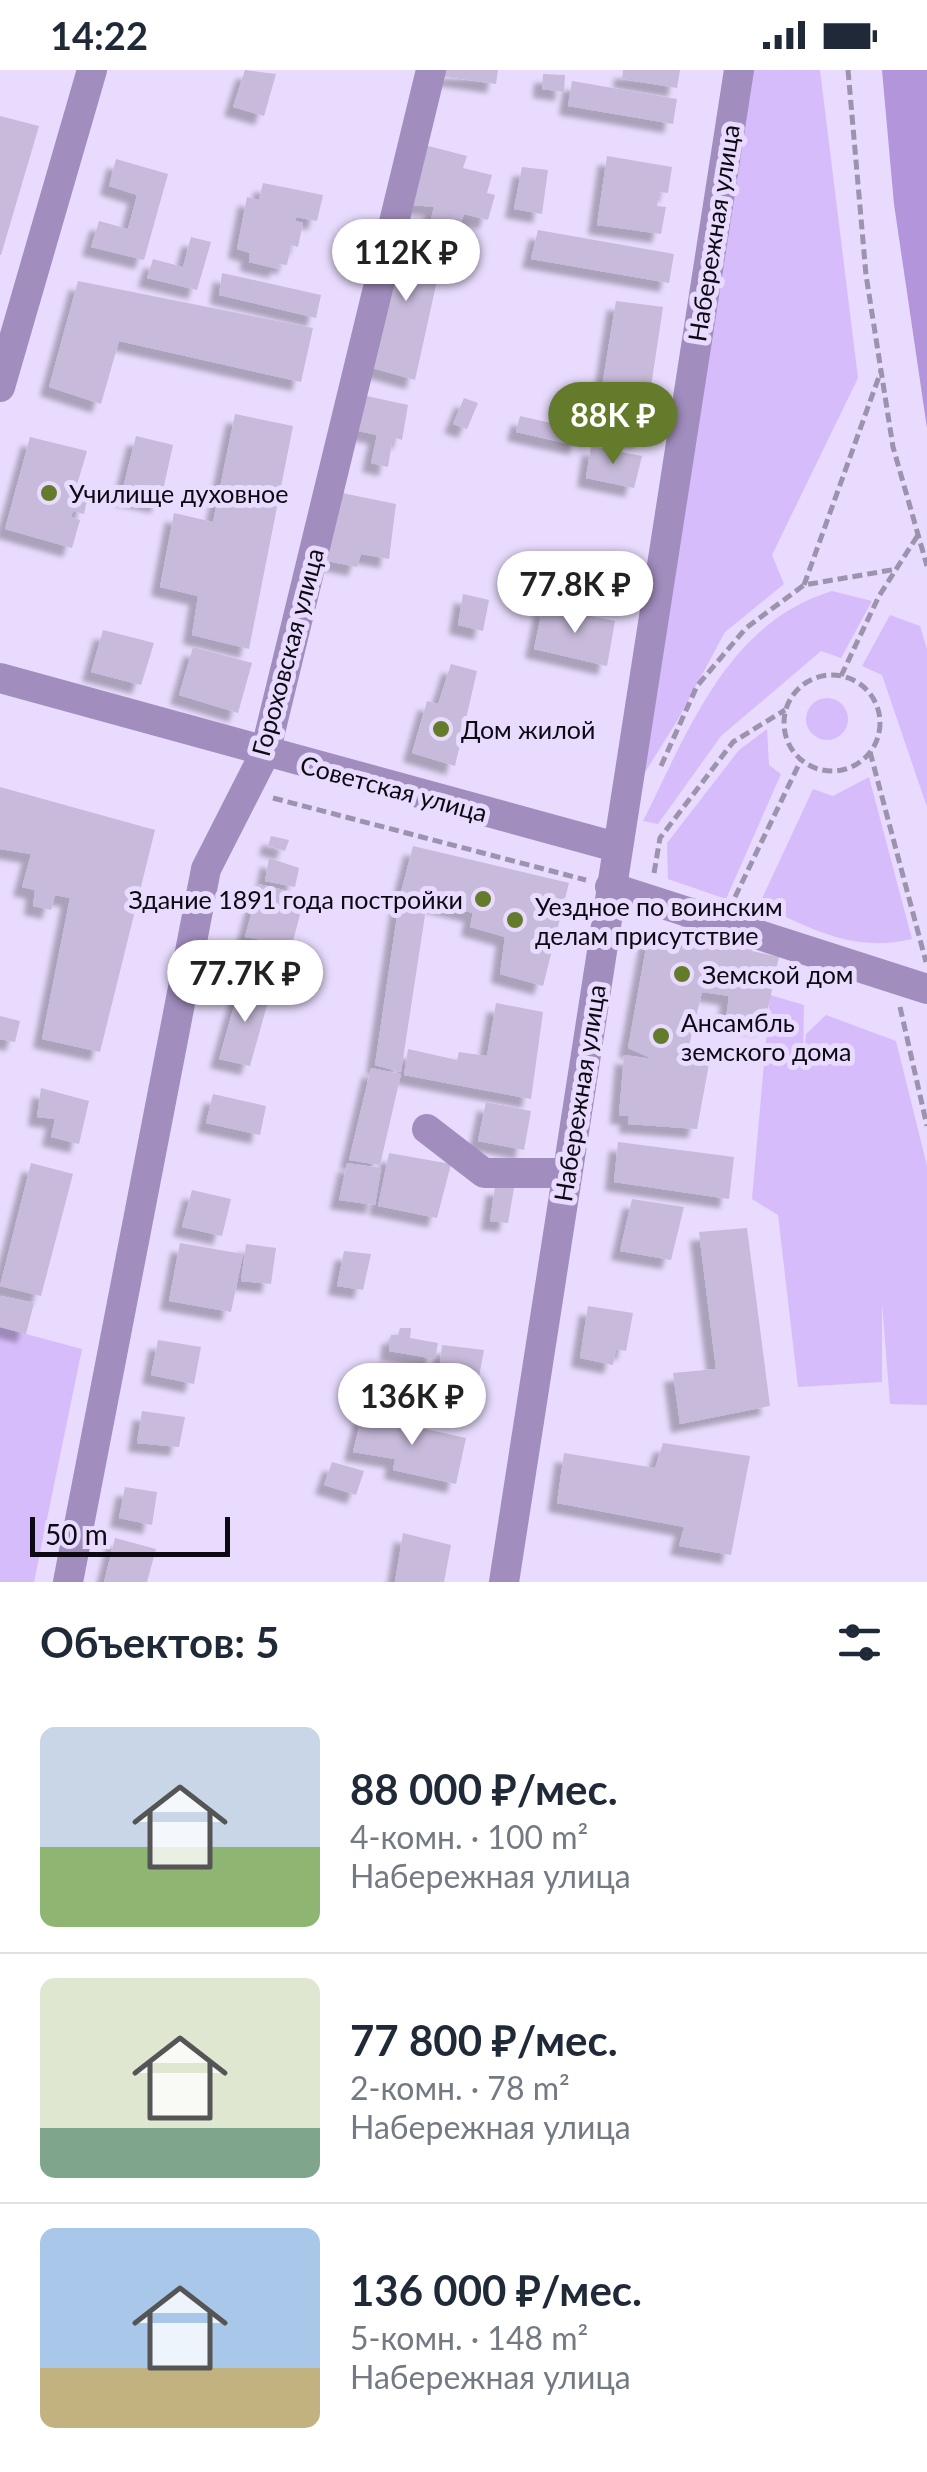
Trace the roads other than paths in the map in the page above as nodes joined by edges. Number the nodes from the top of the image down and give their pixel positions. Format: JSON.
{"nodes":[{"id":1,"x":92,"y":70,"type":"edge"},
{"id":2,"x":431,"y":70,"type":"edge"},
{"id":3,"x":739,"y":70,"type":"edge"},
{"id":4,"x":0,"y":387,"type":"edge"},
{"id":5,"x":0,"y":678,"type":"edge"},
{"id":6,"x":264,"y":754,"type":"junction"},
{"id":7,"x":616,"y":847,"type":"junction"},
{"id":8,"x":610,"y":886,"type":"junction"},
{"id":9,"x":927,"y":989,"type":"edge"},
{"id":10,"x":427,"y":1129,"type":"dead end"},
{"id":11,"x":566,"y":1174,"type":"junction"},
{"id":12,"x":68,"y":1582,"type":"edge"},
{"id":13,"x":504,"y":1582,"type":"edge"}],
"edges":[{"from":1,"to":4,"type":"street"},
{"from":2,"to":6,"type":"street","name":"Гороховская улица"},
{"from":3,"to":7,"type":"street","name":"Набережная улица"},
{"from":5,"to":6,"type":"street","name":"Советская улица"},
{"from":6,"to":7,"type":"street","name":"Советская улица"},
{"from":6,"to":12,"type":"street","name":"Гороховская улица"},
{"from":7,"to":8,"type":"street","name":"Набережная улица"},
{"from":8,"to":9,"type":"street"},
{"from":8,"to":11,"type":"street","name":"Набережная улица"},
{"from":10,"to":11,"type":"street"},
{"from":11,"to":13,"type":"street","name":"Набережная улица"}]}
